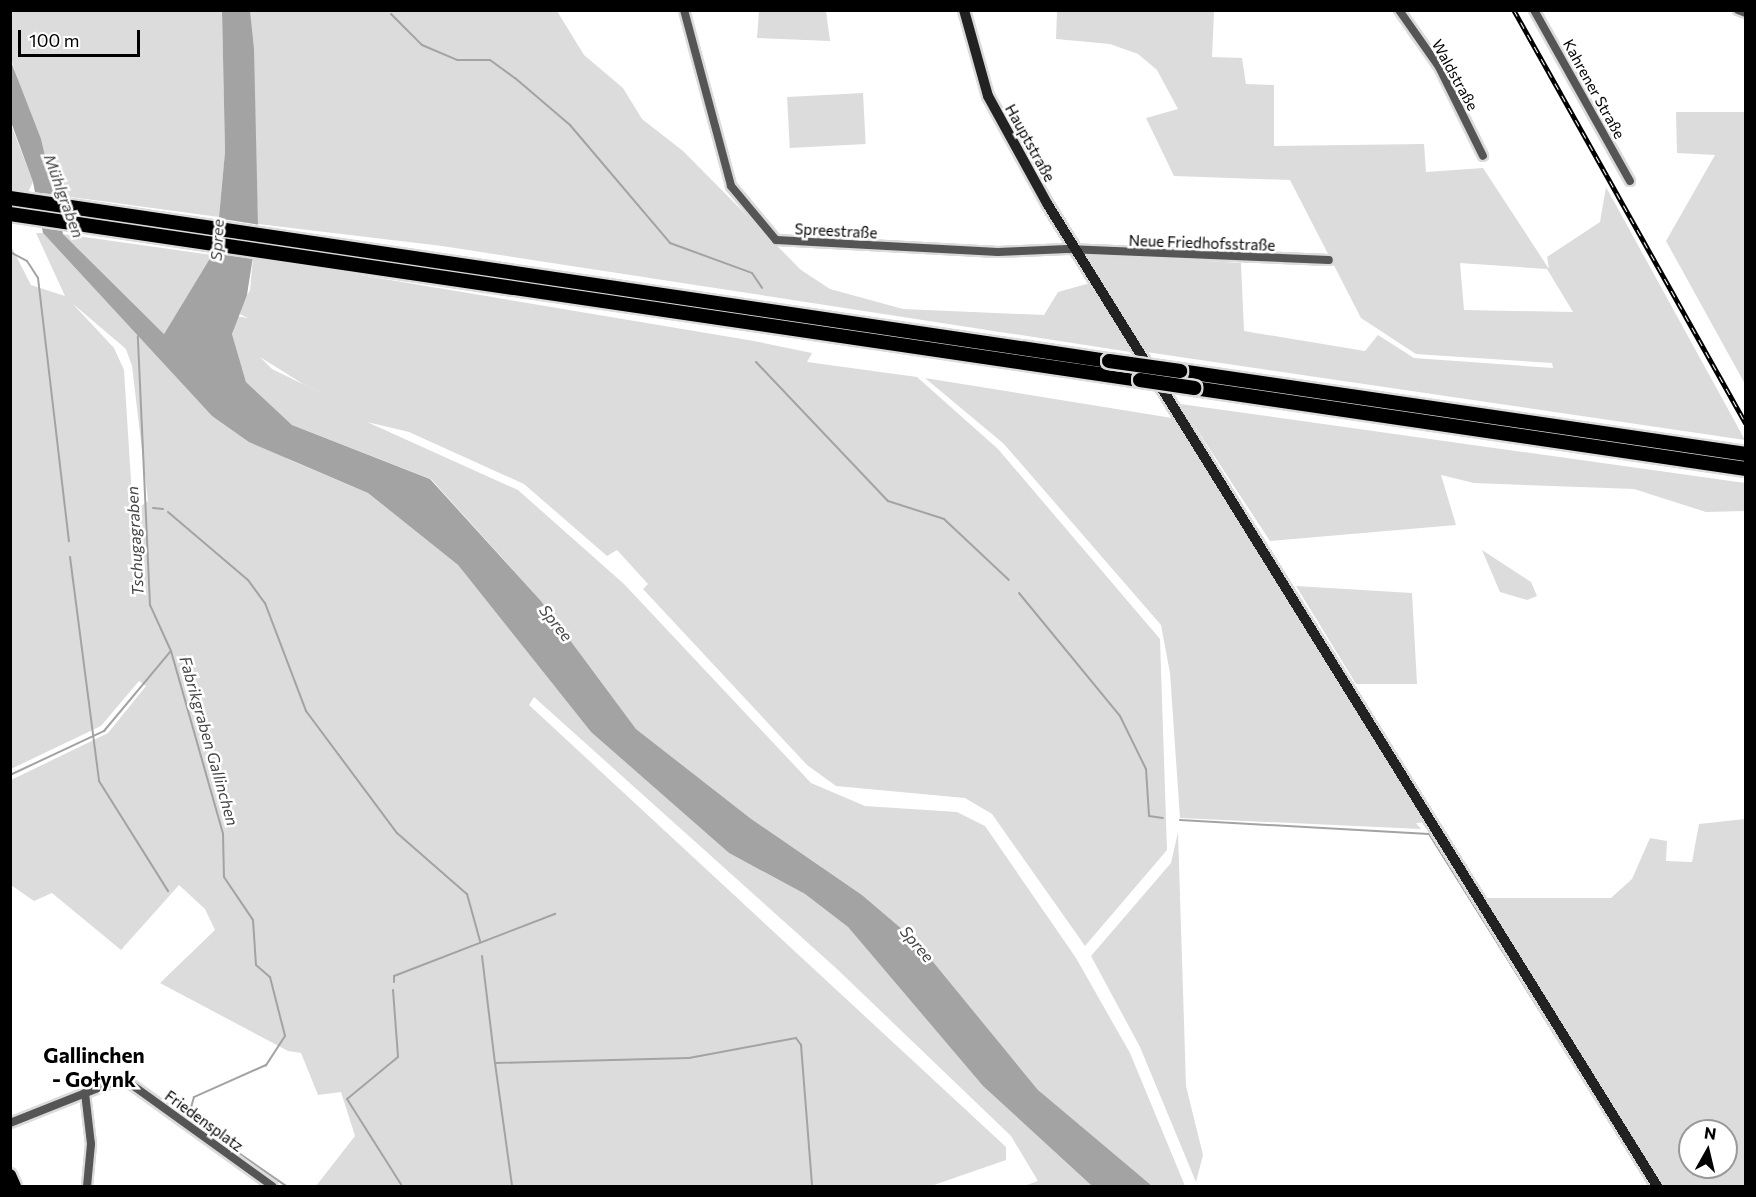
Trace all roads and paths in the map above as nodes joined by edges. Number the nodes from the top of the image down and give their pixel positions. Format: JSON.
{"nodes":[{"id":1,"x":684,"y":10,"type":"edge"},
{"id":2,"x":964,"y":10,"type":"edge"},
{"id":3,"x":1399,"y":10,"type":"edge"},
{"id":4,"x":1534,"y":10,"type":"edge"},
{"id":5,"x":1738,"y":10,"type":"edge"},
{"id":6,"x":1746,"y":13,"type":"edge"},
{"id":7,"x":1484,"y":156,"type":"dead end"},
{"id":8,"x":1630,"y":181,"type":"dead end"},
{"id":9,"x":10,"y":198,"type":"edge"},
{"id":10,"x":10,"y":214,"type":"edge"},
{"id":11,"x":274,"y":244,"type":"junction"},
{"id":12,"x":1075,"y":250,"type":"junction"},
{"id":13,"x":1329,"y":261,"type":"dead end"},
{"id":14,"x":1746,"y":454,"type":"edge"},
{"id":15,"x":1744,"y":469,"type":"edge"},
{"id":16,"x":84,"y":1093,"type":"junction"},
{"id":17,"x":10,"y":1123,"type":"edge"},
{"id":18,"x":10,"y":1175,"type":"edge"},
{"id":19,"x":15,"y":1186,"type":"edge"},
{"id":20,"x":87,"y":1186,"type":"edge"},
{"id":21,"x":272,"y":1186,"type":"edge"},
{"id":22,"x":1657,"y":1186,"type":"edge"}],
"edges":[{"from":1,"to":12,"type":"street","name":"Spreestraße"},
{"from":2,"to":12,"type":"street","name":"Hauptstraße"},
{"from":3,"to":7,"type":"street","name":"Waldstraße"},
{"from":4,"to":8,"type":"street","name":"Kahrener Straße"},
{"from":5,"to":6,"type":"street"},
{"from":9,"to":11,"type":"highway"},
{"from":10,"to":11,"type":"highway"},
{"from":11,"to":14,"type":"highway","bridge":true},
{"from":11,"to":15,"type":"highway","bridge":true},
{"from":12,"to":13,"type":"street","name":"Neue Friedhofsstraße"},
{"from":12,"to":22,"type":"street","name":"Hauptstraße"},
{"from":16,"to":17,"type":"street","name":"Friedensplatz"},
{"from":16,"to":20,"type":"street"},
{"from":16,"to":21,"type":"street","name":"Friedensplatz"},
{"from":18,"to":19,"type":"main road"}]}
